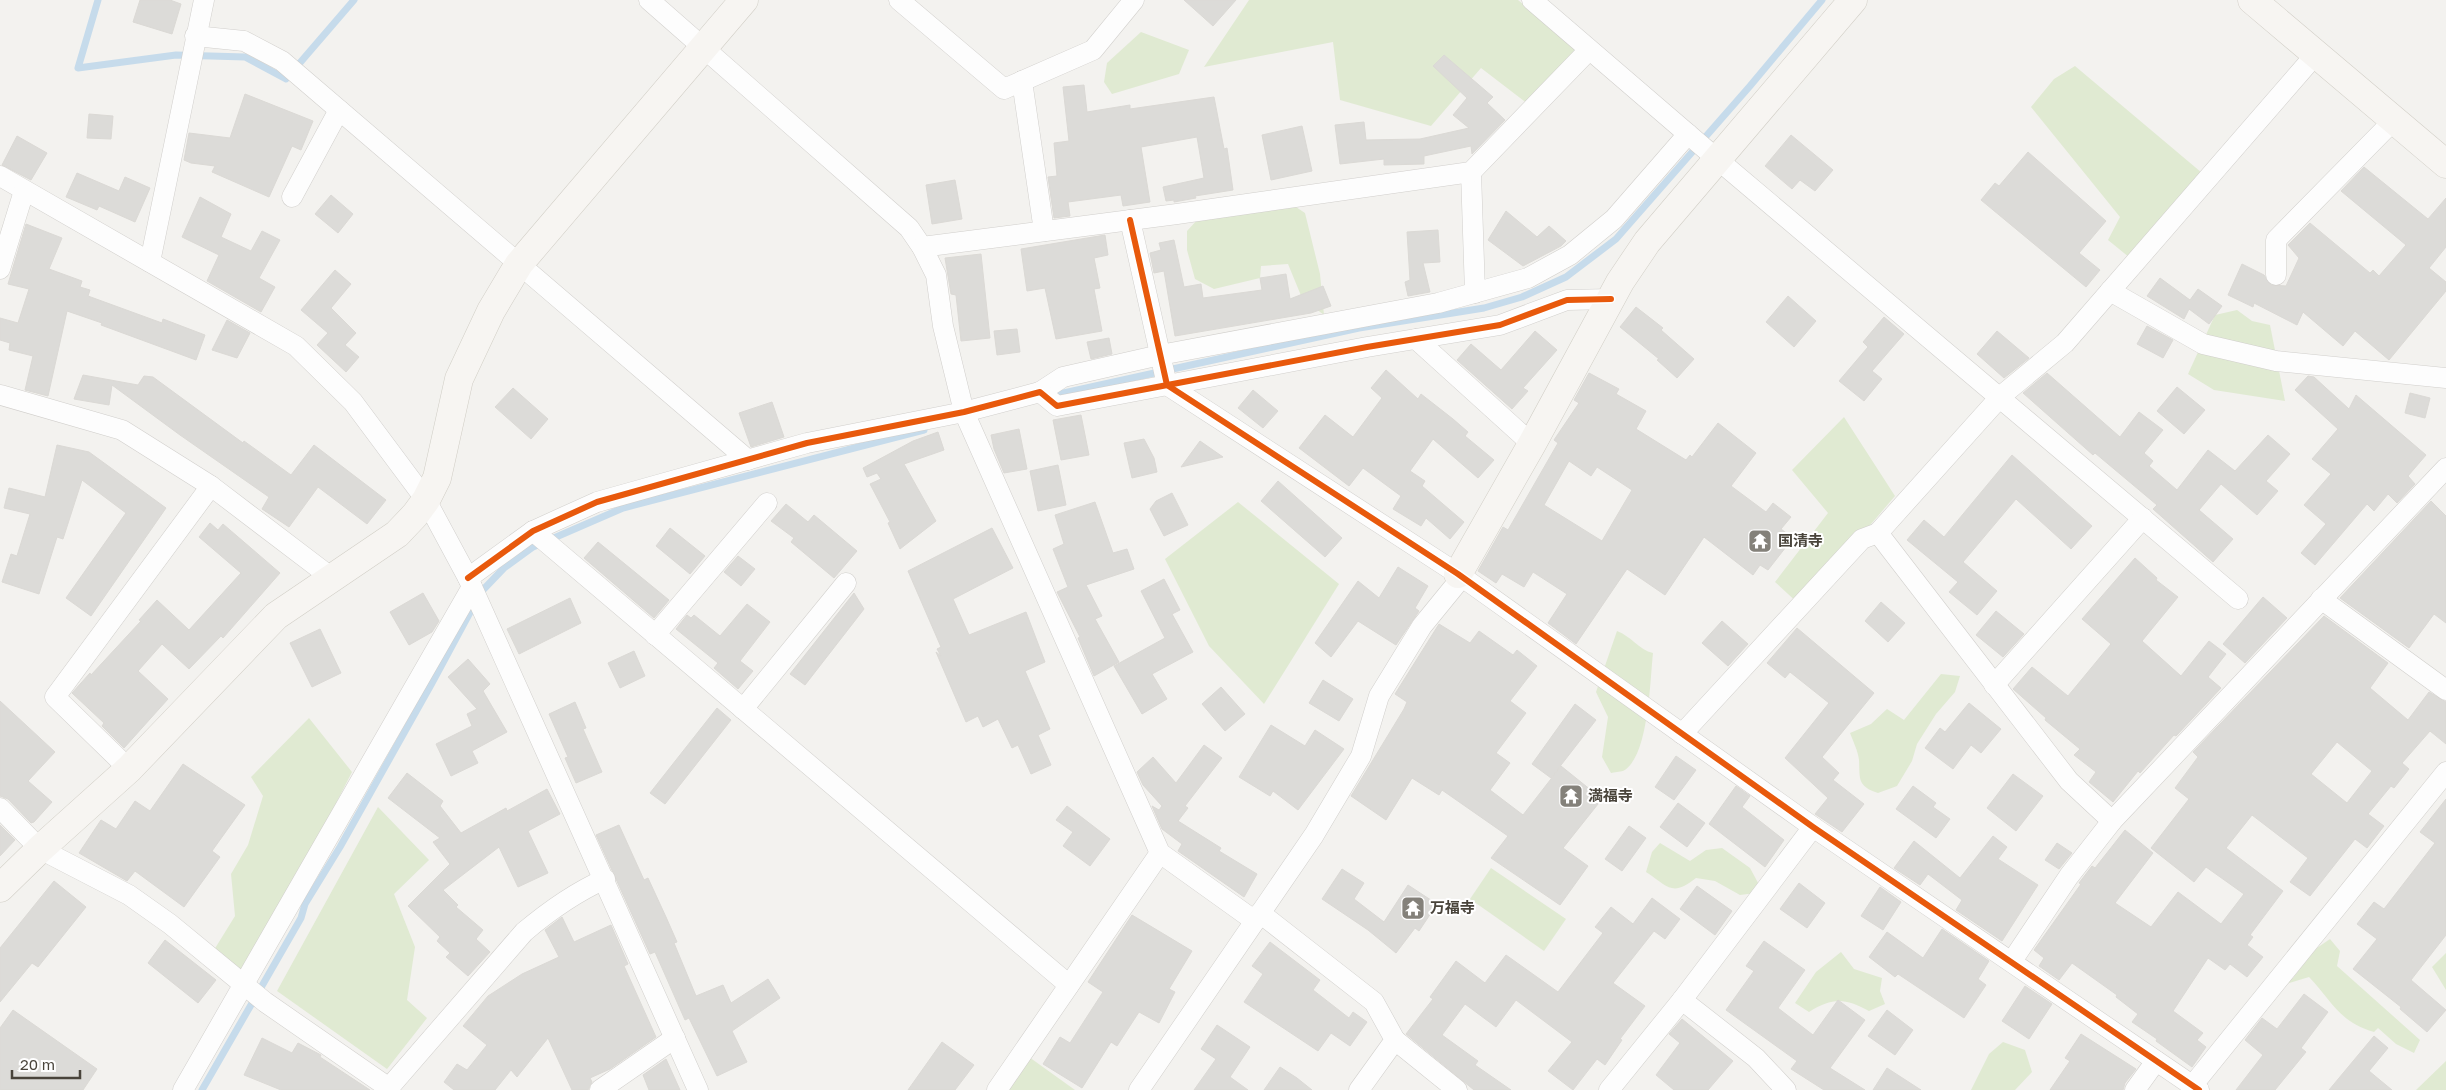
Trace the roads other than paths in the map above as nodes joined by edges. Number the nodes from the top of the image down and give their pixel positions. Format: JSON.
{"nodes":[{"id":1,"x":204,"y":0,"type":"edge"},
{"id":2,"x":649,"y":0,"type":"edge"},
{"id":3,"x":744,"y":0,"type":"edge"},
{"id":4,"x":899,"y":0,"type":"edge"},
{"id":5,"x":1134,"y":0,"type":"edge"},
{"id":6,"x":1532,"y":0,"type":"edge"},
{"id":7,"x":1853,"y":0,"type":"edge"},
{"id":8,"x":2252,"y":0,"type":"edge"},
{"id":9,"x":195,"y":36,"type":"junction"},
{"id":10,"x":704,"y":47,"type":"junction"},
{"id":11,"x":1590,"y":50,"type":"junction"},
{"id":12,"x":2316,"y":54,"type":"junction"},
{"id":13,"x":1022,"y":81,"type":"junction"},
{"id":14,"x":339,"y":110,"type":"junction"},
{"id":15,"x":2394,"y":120,"type":"junction"},
{"id":16,"x":1688,"y":134,"type":"junction"},
{"id":17,"x":1717,"y":159,"type":"junction"},
{"id":18,"x":2446,"y":164,"type":"edge"},
{"id":19,"x":1471,"y":172,"type":"junction"},
{"id":20,"x":0,"y":176,"type":"edge"},
{"id":21,"x":24,"y":191,"type":"junction"},
{"id":22,"x":292,"y":197,"type":"dead end"},
{"id":23,"x":1130,"y":220,"type":"junction"},
{"id":24,"x":1044,"y":231,"type":"junction"},
{"id":25,"x":922,"y":247,"type":"junction"},
{"id":26,"x":150,"y":262,"type":"junction"},
{"id":27,"x":519,"y":264,"type":"junction"},
{"id":28,"x":0,"y":269,"type":"edge"},
{"id":29,"x":2276,"y":275,"type":"dead end"},
{"id":30,"x":2110,"y":291,"type":"junction"},
{"id":31,"x":1475,"y":293,"type":"junction"},
{"id":32,"x":1611,"y":299,"type":"junction"},
{"id":33,"x":1416,"y":339,"type":"junction"},
{"id":34,"x":1160,"y":356,"type":"junction"},
{"id":35,"x":2446,"y":378,"type":"edge"},
{"id":36,"x":1167,"y":385,"type":"junction"},
{"id":37,"x":0,"y":392,"type":"edge"},
{"id":38,"x":1040,"y":392,"type":"junction"},
{"id":39,"x":2001,"y":396,"type":"junction"},
{"id":40,"x":964,"y":412,"type":"junction"},
{"id":41,"x":1532,"y":444,"type":"junction"},
{"id":42,"x":748,"y":460,"type":"junction"},
{"id":43,"x":2446,"y":468,"type":"edge"},
{"id":44,"x":211,"y":486,"type":"junction"},
{"id":45,"x":426,"y":500,"type":"junction"},
{"id":46,"x":766,"y":503,"type":"dead end"},
{"id":47,"x":2144,"y":518,"type":"junction"},
{"id":48,"x":533,"y":531,"type":"junction"},
{"id":49,"x":1878,"y":533,"type":"junction"},
{"id":50,"x":1460,"y":575,"type":"junction"},
{"id":51,"x":332,"y":578,"type":"junction"},
{"id":52,"x":470,"y":582,"type":"junction"},
{"id":53,"x":846,"y":583,"type":"dead end"},
{"id":54,"x":2238,"y":599,"type":"dead end"},
{"id":55,"x":2322,"y":599,"type":"junction"},
{"id":56,"x":656,"y":635,"type":"junction"},
{"id":57,"x":1994,"y":685,"type":"junction"},
{"id":58,"x":2446,"y":690,"type":"edge"},
{"id":59,"x":743,"y":709,"type":"junction"},
{"id":60,"x":1682,"y":734,"type":"junction"},
{"id":61,"x":129,"y":769,"type":"junction"},
{"id":62,"x":2446,"y":772,"type":"edge"},
{"id":63,"x":0,"y":808,"type":"edge"},
{"id":64,"x":2112,"y":821,"type":"junction"},
{"id":65,"x":1813,"y":827,"type":"junction"},
{"id":66,"x":40,"y":849,"type":"junction"},
{"id":67,"x":1160,"y":853,"type":"junction"},
{"id":68,"x":605,"y":879,"type":"junction"},
{"id":69,"x":0,"y":888,"type":"edge"},
{"id":70,"x":1257,"y":917,"type":"junction"},
{"id":71,"x":2012,"y":961,"type":"junction"},
{"id":72,"x":244,"y":984,"type":"junction"},
{"id":73,"x":1069,"y":985,"type":"junction"},
{"id":74,"x":1682,"y":1000,"type":"junction"},
{"id":75,"x":675,"y":1038,"type":"junction"},
{"id":76,"x":1395,"y":1040,"type":"junction"},
{"id":77,"x":2156,"y":1061,"type":"junction"},
{"id":78,"x":2195,"y":1088,"type":"edge"},
{"id":79,"x":388,"y":1089,"type":"edge"},
{"id":80,"x":184,"y":1090,"type":"edge"},
{"id":81,"x":600,"y":1090,"type":"edge"},
{"id":82,"x":698,"y":1090,"type":"edge"},
{"id":83,"x":997,"y":1090,"type":"edge"},
{"id":84,"x":1139,"y":1090,"type":"edge"},
{"id":85,"x":1360,"y":1090,"type":"edge"},
{"id":86,"x":1457,"y":1090,"type":"edge"},
{"id":87,"x":1609,"y":1090,"type":"edge"},
{"id":88,"x":1786,"y":1090,"type":"edge"},
{"id":89,"x":2135,"y":1090,"type":"edge"}],
"edges":[{"from":1,"to":9,"type":"street"},
{"from":2,"to":10,"type":"street"},
{"from":3,"to":10,"type":"street"},
{"from":4,"to":13,"type":"street"},
{"from":5,"to":13,"type":"street"},
{"from":6,"to":11,"type":"street"},
{"from":7,"to":17,"type":"street"},
{"from":8,"to":12,"type":"street"},
{"from":9,"to":14,"type":"street"},
{"from":9,"to":26,"type":"street"},
{"from":10,"to":25,"type":"street"},
{"from":10,"to":27,"type":"street"},
{"from":11,"to":16,"type":"street"},
{"from":11,"to":19,"type":"street"},
{"from":12,"to":15,"type":"street"},
{"from":12,"to":30,"type":"street"},
{"from":13,"to":24,"type":"street"},
{"from":14,"to":22,"type":"street"},
{"from":14,"to":27,"type":"street"},
{"from":15,"to":18,"type":"street"},
{"from":15,"to":29,"type":"street"},
{"from":16,"to":17,"type":"street"},
{"from":16,"to":31,"type":"street"},
{"from":17,"to":32,"type":"street"},
{"from":17,"to":39,"type":"street"},
{"from":19,"to":23,"type":"street"},
{"from":19,"to":31,"type":"street"},
{"from":20,"to":21,"type":"street"},
{"from":21,"to":26,"type":"street"},
{"from":21,"to":28,"type":"street"},
{"from":23,"to":24,"type":"street"},
{"from":23,"to":34,"type":"street"},
{"from":24,"to":25,"type":"street"},
{"from":25,"to":40,"type":"street"},
{"from":26,"to":45,"type":"street"},
{"from":27,"to":42,"type":"street"},
{"from":27,"to":45,"type":"street"},
{"from":30,"to":35,"type":"street"},
{"from":30,"to":39,"type":"street"},
{"from":31,"to":34,"type":"street"},
{"from":32,"to":33,"type":"street"},
{"from":32,"to":41,"type":"street"},
{"from":33,"to":36,"type":"street"},
{"from":33,"to":41,"type":"street"},
{"from":34,"to":36,"type":"street"},
{"from":34,"to":38,"type":"street"},
{"from":36,"to":38,"type":"street"},
{"from":36,"to":50,"type":"street"},
{"from":37,"to":44,"type":"street"},
{"from":38,"to":40,"type":"street"},
{"from":39,"to":47,"type":"street"},
{"from":39,"to":49,"type":"street"},
{"from":40,"to":42,"type":"street"},
{"from":40,"to":67,"type":"street"},
{"from":41,"to":50,"type":"street"},
{"from":42,"to":48,"type":"street"},
{"from":43,"to":55,"type":"street"},
{"from":44,"to":51,"type":"street"},
{"from":44,"to":61,"type":"street"},
{"from":45,"to":51,"type":"street"},
{"from":45,"to":52,"type":"street"},
{"from":46,"to":56,"type":"street"},
{"from":47,"to":54,"type":"street"},
{"from":47,"to":57,"type":"street"},
{"from":48,"to":52,"type":"street"},
{"from":48,"to":56,"type":"street"},
{"from":49,"to":57,"type":"street"},
{"from":49,"to":60,"type":"street"},
{"from":50,"to":60,"type":"street"},
{"from":50,"to":70,"type":"street"},
{"from":51,"to":61,"type":"street"},
{"from":52,"to":68,"type":"street"},
{"from":52,"to":72,"type":"street"},
{"from":53,"to":59,"type":"street"},
{"from":55,"to":58,"type":"street"},
{"from":55,"to":64,"type":"street"},
{"from":56,"to":59,"type":"street"},
{"from":57,"to":64,"type":"street"},
{"from":59,"to":73,"type":"street"},
{"from":60,"to":65,"type":"street"},
{"from":61,"to":66,"type":"street"},
{"from":62,"to":78,"type":"street"},
{"from":63,"to":66,"type":"street"},
{"from":64,"to":71,"type":"street"},
{"from":65,"to":71,"type":"street"},
{"from":65,"to":74,"type":"street"},
{"from":66,"to":69,"type":"street"},
{"from":66,"to":72,"type":"street"},
{"from":67,"to":70,"type":"street"},
{"from":67,"to":73,"type":"street"},
{"from":68,"to":75,"type":"street"},
{"from":68,"to":79,"type":"street"},
{"from":70,"to":76,"type":"street"},
{"from":70,"to":84,"type":"street"},
{"from":71,"to":77,"type":"street"},
{"from":72,"to":79,"type":"street"},
{"from":72,"to":80,"type":"street"},
{"from":73,"to":83,"type":"street"},
{"from":74,"to":87,"type":"street"},
{"from":74,"to":88,"type":"street"},
{"from":75,"to":81,"type":"street"},
{"from":75,"to":82,"type":"street"},
{"from":76,"to":85,"type":"street"},
{"from":76,"to":86,"type":"street"},
{"from":77,"to":78,"type":"street"},
{"from":77,"to":89,"type":"street"}]}
